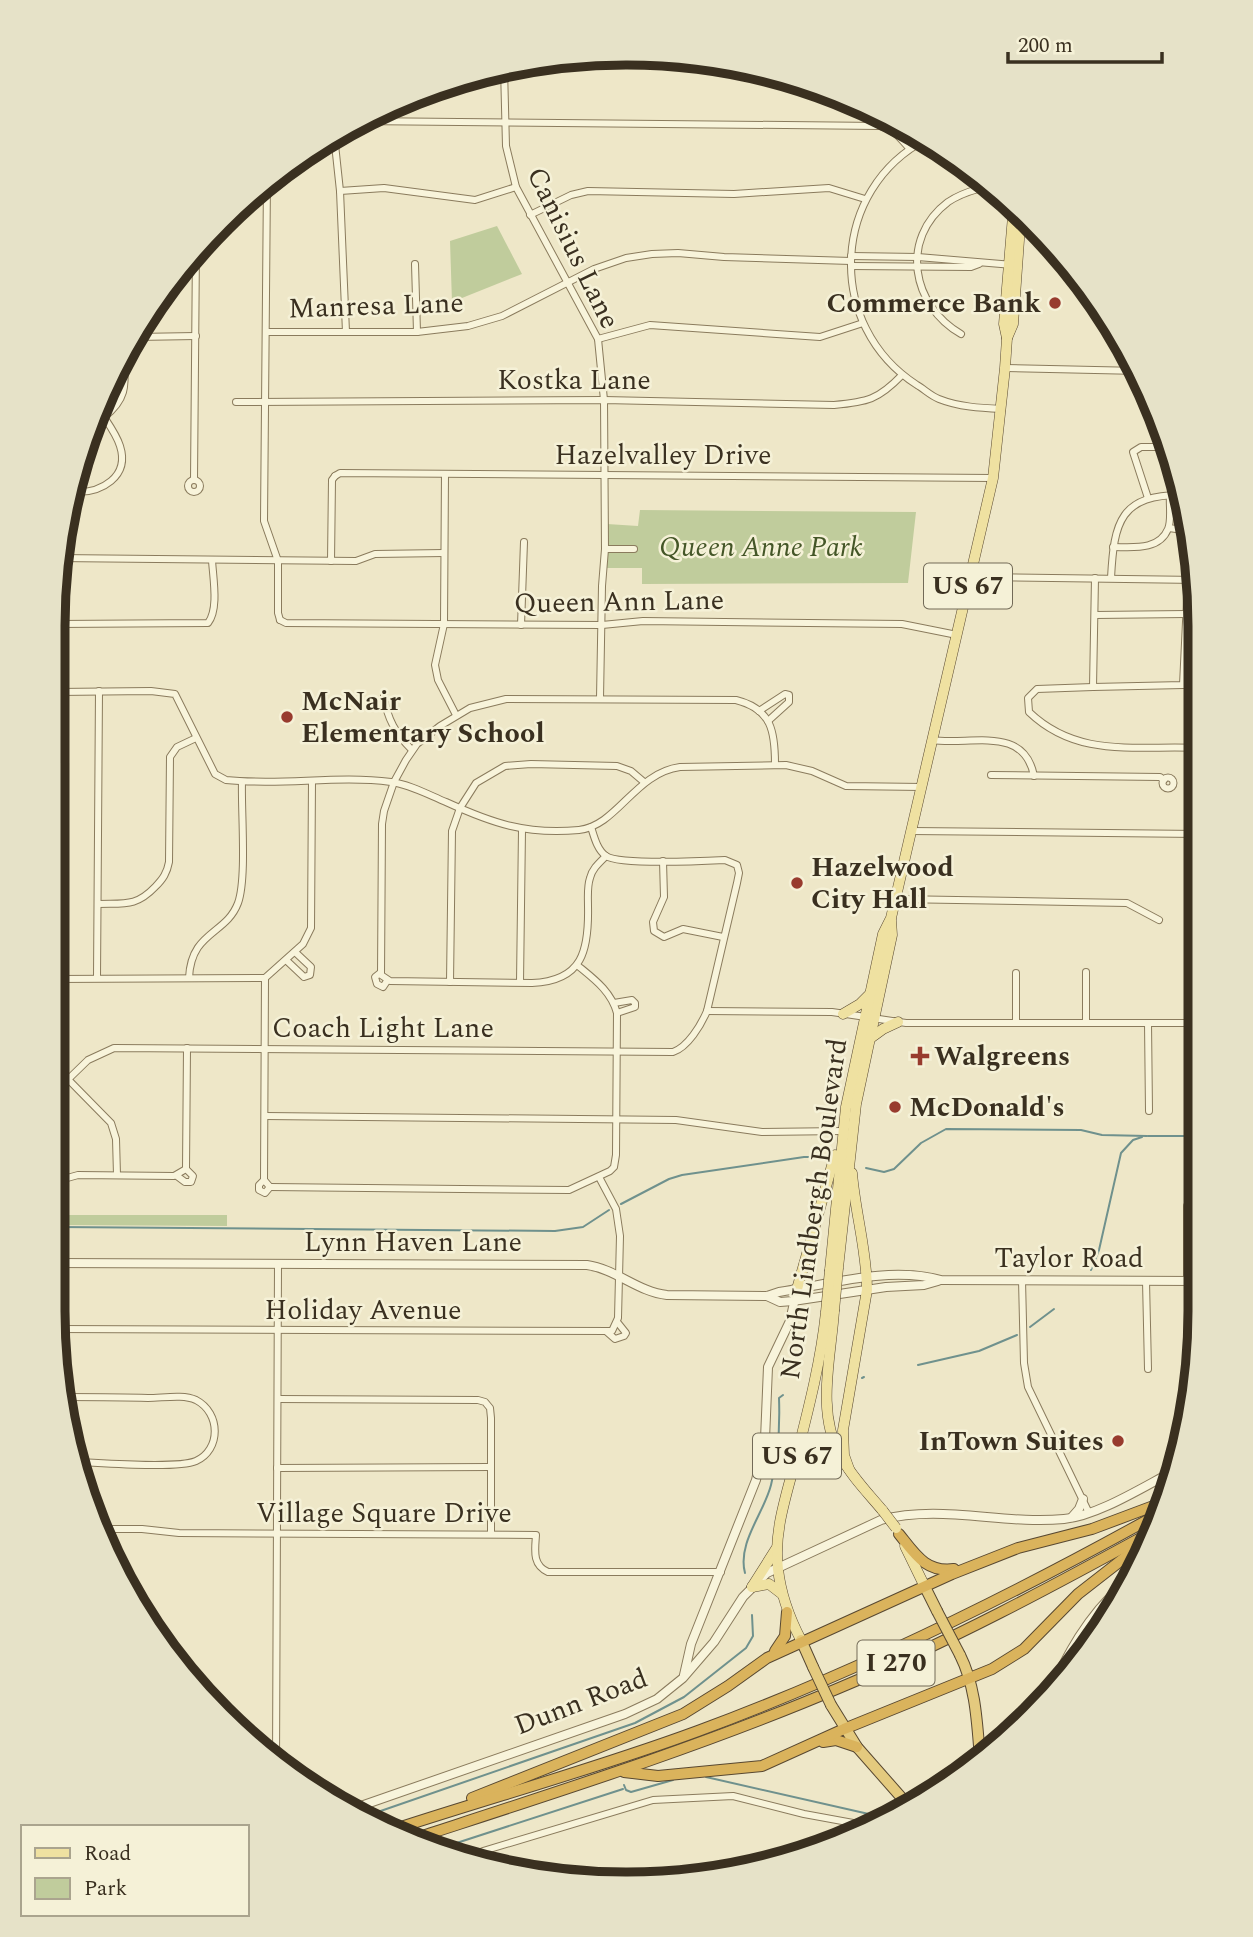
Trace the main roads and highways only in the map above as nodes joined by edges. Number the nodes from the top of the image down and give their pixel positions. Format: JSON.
{"nodes":[{"id":1,"x":1014,"y":220,"type":"edge"},
{"id":2,"x":1019,"y":224,"type":"edge"},
{"id":3,"x":1013,"y":265,"type":"junction"},
{"id":4,"x":891,"y":918,"type":"junction"},
{"id":5,"x":872,"y":992,"type":"junction"},
{"id":6,"x":843,"y":1014,"type":"road end"},
{"id":7,"x":871,"y":1019,"type":"junction"},
{"id":8,"x":898,"y":1022,"type":"road end"},
{"id":9,"x":872,"y":1037,"type":"junction"},
{"id":10,"x":843,"y":1131,"type":"junction"},
{"id":11,"x":850,"y":1150,"type":"junction"},
{"id":12,"x":834,"y":1269,"type":"junction"},
{"id":13,"x":797,"y":1289,"type":"road end"},
{"id":14,"x":830,"y":1311,"type":"junction"},
{"id":15,"x":795,"y":1462,"type":"junction"},
{"id":16,"x":849,"y":1469,"type":"junction"},
{"id":17,"x":1152,"y":1506,"type":"edge"},
{"id":18,"x":1147,"y":1520,"type":"edge"},
{"id":19,"x":897,"y":1531,"type":"junction"},
{"id":20,"x":1139,"y":1539,"type":"edge"},
{"id":21,"x":777,"y":1545,"type":"junction"},
{"id":22,"x":1134,"y":1551,"type":"edge"},
{"id":23,"x":987,"y":1560,"type":"junction"},
{"id":24,"x":925,"y":1587,"type":"junction"},
{"id":25,"x":782,"y":1594,"type":"junction"},
{"id":26,"x":787,"y":1612,"type":"junction"},
{"id":27,"x":801,"y":1640,"type":"junction"},
{"id":28,"x":783,"y":1650,"type":"junction"},
{"id":29,"x":770,"y":1656,"type":"junction"},
{"id":30,"x":970,"y":1679,"type":"junction"},
{"id":31,"x":844,"y":1729,"type":"junction"},
{"id":32,"x":807,"y":1747,"type":"junction"},
{"id":33,"x":857,"y":1747,"type":"junction"},
{"id":34,"x":979,"y":1748,"type":"edge"},
{"id":35,"x":622,"y":1771,"type":"junction"},
{"id":36,"x":903,"y":1799,"type":"edge"},
{"id":37,"x":411,"y":1824,"type":"junction"},
{"id":38,"x":405,"y":1826,"type":"edge"},
{"id":39,"x":427,"y":1835,"type":"edge"}],
"edges":[{"from":1,"to":3,"type":"main road","name":"North Lindbergh Boulevard","number":"US 67"},
{"from":2,"to":3,"type":"main road","name":"North Lindbergh Boulevard","number":"US 67"},
{"from":3,"to":4,"type":"main road","name":"North Lindbergh Boulevard","number":"US 67"},
{"from":4,"to":5,"type":"main road","name":"North Lindbergh Boulevard","number":"US 67"},
{"from":4,"to":7,"type":"main road","name":"North Lindbergh Boulevard","number":"US 67"},
{"from":5,"to":6,"type":"main road"},
{"from":5,"to":7,"type":"main road","name":"North Lindbergh Boulevard","number":"US 67"},
{"from":7,"to":9,"type":"main road","name":"North Lindbergh Boulevard","number":"US 67"},
{"from":7,"to":10,"type":"main road","name":"North Lindbergh Boulevard","number":"US 67"},
{"from":8,"to":9,"type":"main road"},
{"from":9,"to":11,"type":"main road","name":"North Lindbergh Boulevard","number":"US 67"},
{"from":10,"to":12,"type":"main road","name":"North Lindbergh Boulevard","number":"US 67"},
{"from":10,"to":13,"type":"main road"},
{"from":11,"to":12,"type":"main road","name":"North Lindbergh Boulevard","number":"US 67"},
{"from":11,"to":16,"type":"main road"},
{"from":12,"to":14,"type":"main road","name":"North Lindbergh Boulevard","number":"US 67","bridge":true},
{"from":14,"to":15,"type":"main road","name":"North Lindbergh Boulevard","number":"US 67"},
{"from":14,"to":16,"type":"main road","name":"North Lindbergh Boulevard","number":"US 67"},
{"from":15,"to":16,"type":"main road"},
{"from":15,"to":21,"type":"main road","name":"North Lindbergh Boulevard","number":"US 67"},
{"from":16,"to":19,"type":"main road","name":"North Lindbergh Boulevard","number":"US 67","bridge":true},
{"from":17,"to":23,"type":"highway"},
{"from":18,"to":37,"type":"highway","number":"I 270"},
{"from":19,"to":23,"type":"highway"},
{"from":19,"to":24,"type":"main road","name":"North Lindbergh Boulevard","number":"US 67"},
{"from":20,"to":35,"type":"highway","number":"I 270"},
{"from":21,"to":25,"type":"main road","name":"North Lindbergh Boulevard","number":"US 67"},
{"from":21,"to":25,"type":"main road"},
{"from":22,"to":30,"type":"highway"},
{"from":23,"to":24,"type":"highway"},
{"from":24,"to":27,"type":"highway"},
{"from":24,"to":30,"type":"highway","name":"North Lindbergh Boulevard","number":"US 67","bridge":true},
{"from":25,"to":26,"type":"main road","name":"North Lindbergh Boulevard","number":"US 67"},
{"from":26,"to":27,"type":"main road","name":"North Lindbergh Boulevard","number":"US 67"},
{"from":26,"to":28,"type":"highway"},
{"from":26,"to":29,"type":"highway"},
{"from":27,"to":28,"type":"highway"},
{"from":27,"to":31,"type":"highway","name":"North Lindbergh Boulevard","number":"US 67","bridge":true},
{"from":28,"to":29,"type":"highway"},
{"from":29,"to":37,"type":"highway"},
{"from":30,"to":31,"type":"highway"},
{"from":30,"to":34,"type":"highway","name":"North Lindbergh Boulevard","number":"US 67"},
{"from":31,"to":32,"type":"highway"},
{"from":31,"to":33,"type":"highway","name":"North Lindbergh Boulevard","number":"US 67"},
{"from":32,"to":33,"type":"highway"},
{"from":32,"to":35,"type":"highway"},
{"from":33,"to":36,"type":"highway","name":"North Lindbergh Boulevard","number":"US 67"},
{"from":35,"to":39,"type":"highway","number":"I 270"},
{"from":37,"to":38,"type":"highway","number":"I 270"}]}
